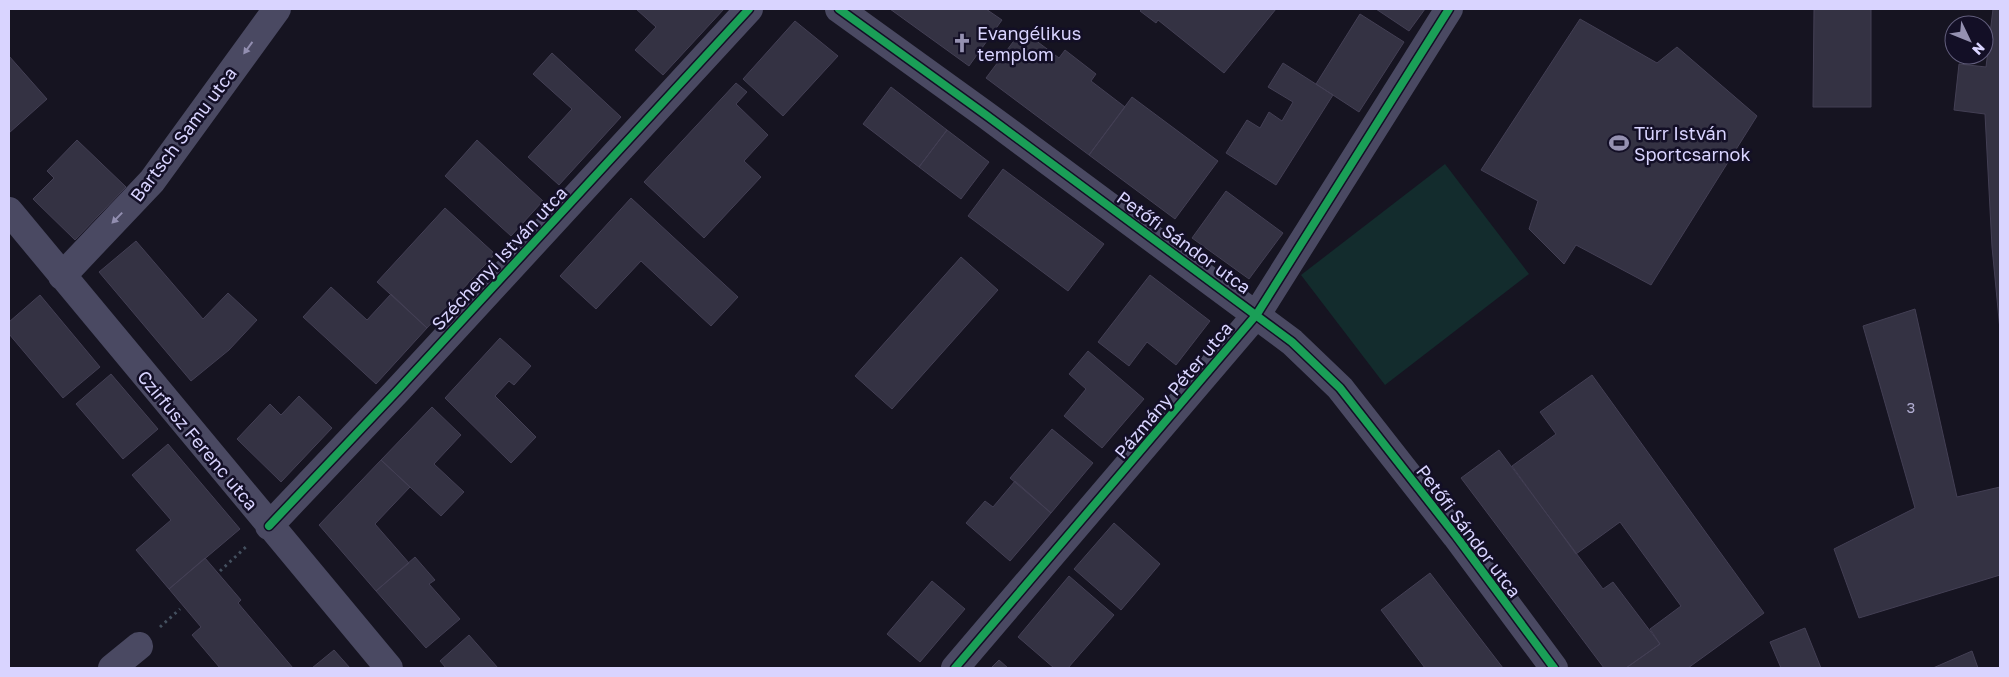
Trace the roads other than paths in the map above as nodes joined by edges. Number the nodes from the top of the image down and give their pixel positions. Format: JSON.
{"nodes":[{"id":1,"x":277,"y":9,"type":"edge"},
{"id":2,"x":749,"y":9,"type":"edge"},
{"id":3,"x":839,"y":9,"type":"edge"},
{"id":4,"x":1449,"y":9,"type":"edge"},
{"id":5,"x":9,"y":211,"type":"edge"},
{"id":6,"x":62,"y":276,"type":"junction"},
{"id":7,"x":1257,"y":314,"type":"junction"},
{"id":8,"x":269,"y":526,"type":"junction"},
{"id":9,"x":139,"y":646,"type":"dead end"},
{"id":10,"x":112,"y":668,"type":"edge"},
{"id":11,"x":389,"y":668,"type":"edge"},
{"id":12,"x":955,"y":668,"type":"edge"},
{"id":13,"x":1554,"y":668,"type":"edge"}],
"edges":[{"from":1,"to":6,"type":"street","name":"Bartsch Samu utca","one_way":true},
{"from":2,"to":8,"type":"street","name":"Széchenyi István utca"},
{"from":3,"to":7,"type":"street","name":"Petőfi Sándor utca"},
{"from":4,"to":7,"type":"street","name":"Pázmány Péter utca"},
{"from":5,"to":6,"type":"street","name":"Czirfusz Ferenc utca"},
{"from":6,"to":8,"type":"street","name":"Czirfusz Ferenc utca"},
{"from":7,"to":12,"type":"street","name":"Pázmány Péter utca"},
{"from":7,"to":13,"type":"street","name":"Petőfi Sándor utca"},
{"from":8,"to":11,"type":"street","name":"Czirfusz Ferenc utca"},
{"from":9,"to":10,"type":"street"}]}
